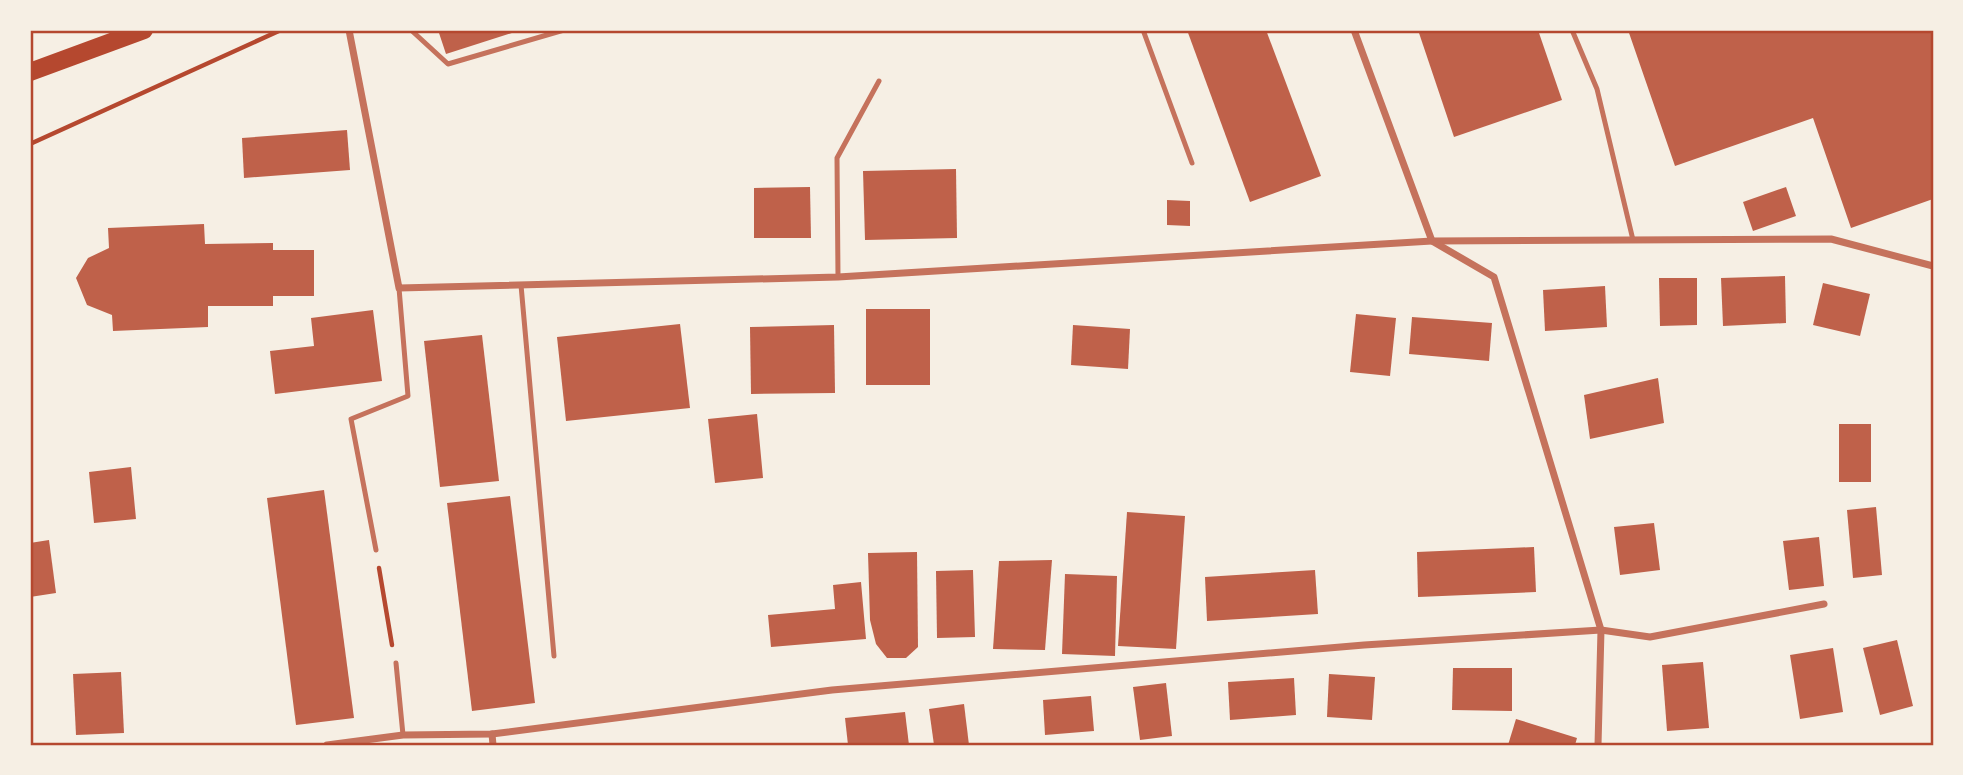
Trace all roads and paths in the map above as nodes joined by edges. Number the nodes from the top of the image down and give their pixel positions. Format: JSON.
{"nodes":[{"id":1,"x":144,"y":30,"type":"edge"},
{"id":2,"x":281,"y":30,"type":"edge"},
{"id":3,"x":349,"y":30,"type":"edge"},
{"id":4,"x":411,"y":30,"type":"edge"},
{"id":5,"x":564,"y":30,"type":"edge"},
{"id":6,"x":1143,"y":30,"type":"edge"},
{"id":7,"x":1354,"y":30,"type":"edge"},
{"id":8,"x":1572,"y":30,"type":"edge"},
{"id":9,"x":30,"y":72,"type":"edge"},
{"id":10,"x":879,"y":81,"type":"dead end"},
{"id":11,"x":30,"y":144,"type":"edge"},
{"id":12,"x":1192,"y":163,"type":"dead end"},
{"id":13,"x":1633,"y":240,"type":"junction"},
{"id":14,"x":1432,"y":241,"type":"junction"},
{"id":15,"x":1933,"y":266,"type":"edge"},
{"id":16,"x":838,"y":277,"type":"junction"},
{"id":17,"x":521,"y":285,"type":"junction"},
{"id":18,"x":399,"y":288,"type":"junction"},
{"id":19,"x":376,"y":550,"type":"joint"},
{"id":20,"x":1824,"y":604,"type":"dead end"},
{"id":21,"x":1601,"y":629,"type":"junction"},
{"id":22,"x":554,"y":656,"type":"dead end"},
{"id":23,"x":396,"y":663,"type":"joint"},
{"id":24,"x":492,"y":734,"type":"junction"},
{"id":25,"x":402,"y":735,"type":"junction"},
{"id":26,"x":327,"y":745,"type":"edge"},
{"id":27,"x":493,"y":745,"type":"edge"},
{"id":28,"x":1598,"y":745,"type":"edge"}],
"edges":[{"from":1,"to":9,"type":"main road"},
{"from":2,"to":11,"type":"path"},
{"from":3,"to":18,"type":"street"},
{"from":4,"to":5,"type":"lane"},
{"from":6,"to":12,"type":"lane"},
{"from":7,"to":14,"type":"street"},
{"from":8,"to":13,"type":"lane"},
{"from":10,"to":16,"type":"lane"},
{"from":13,"to":14,"type":"street"},
{"from":13,"to":15,"type":"street"},
{"from":14,"to":16,"type":"street"},
{"from":14,"to":21,"type":"street"},
{"from":16,"to":17,"type":"street"},
{"from":17,"to":18,"type":"street"},
{"from":17,"to":22,"type":"lane"},
{"from":18,"to":19,"type":"lane"},
{"from":19,"to":23,"type":"path"},
{"from":20,"to":21,"type":"street"},
{"from":21,"to":24,"type":"street"},
{"from":21,"to":28,"type":"street"},
{"from":23,"to":25,"type":"lane"},
{"from":24,"to":25,"type":"street"},
{"from":24,"to":27,"type":"street"},
{"from":25,"to":26,"type":"street"}]}
